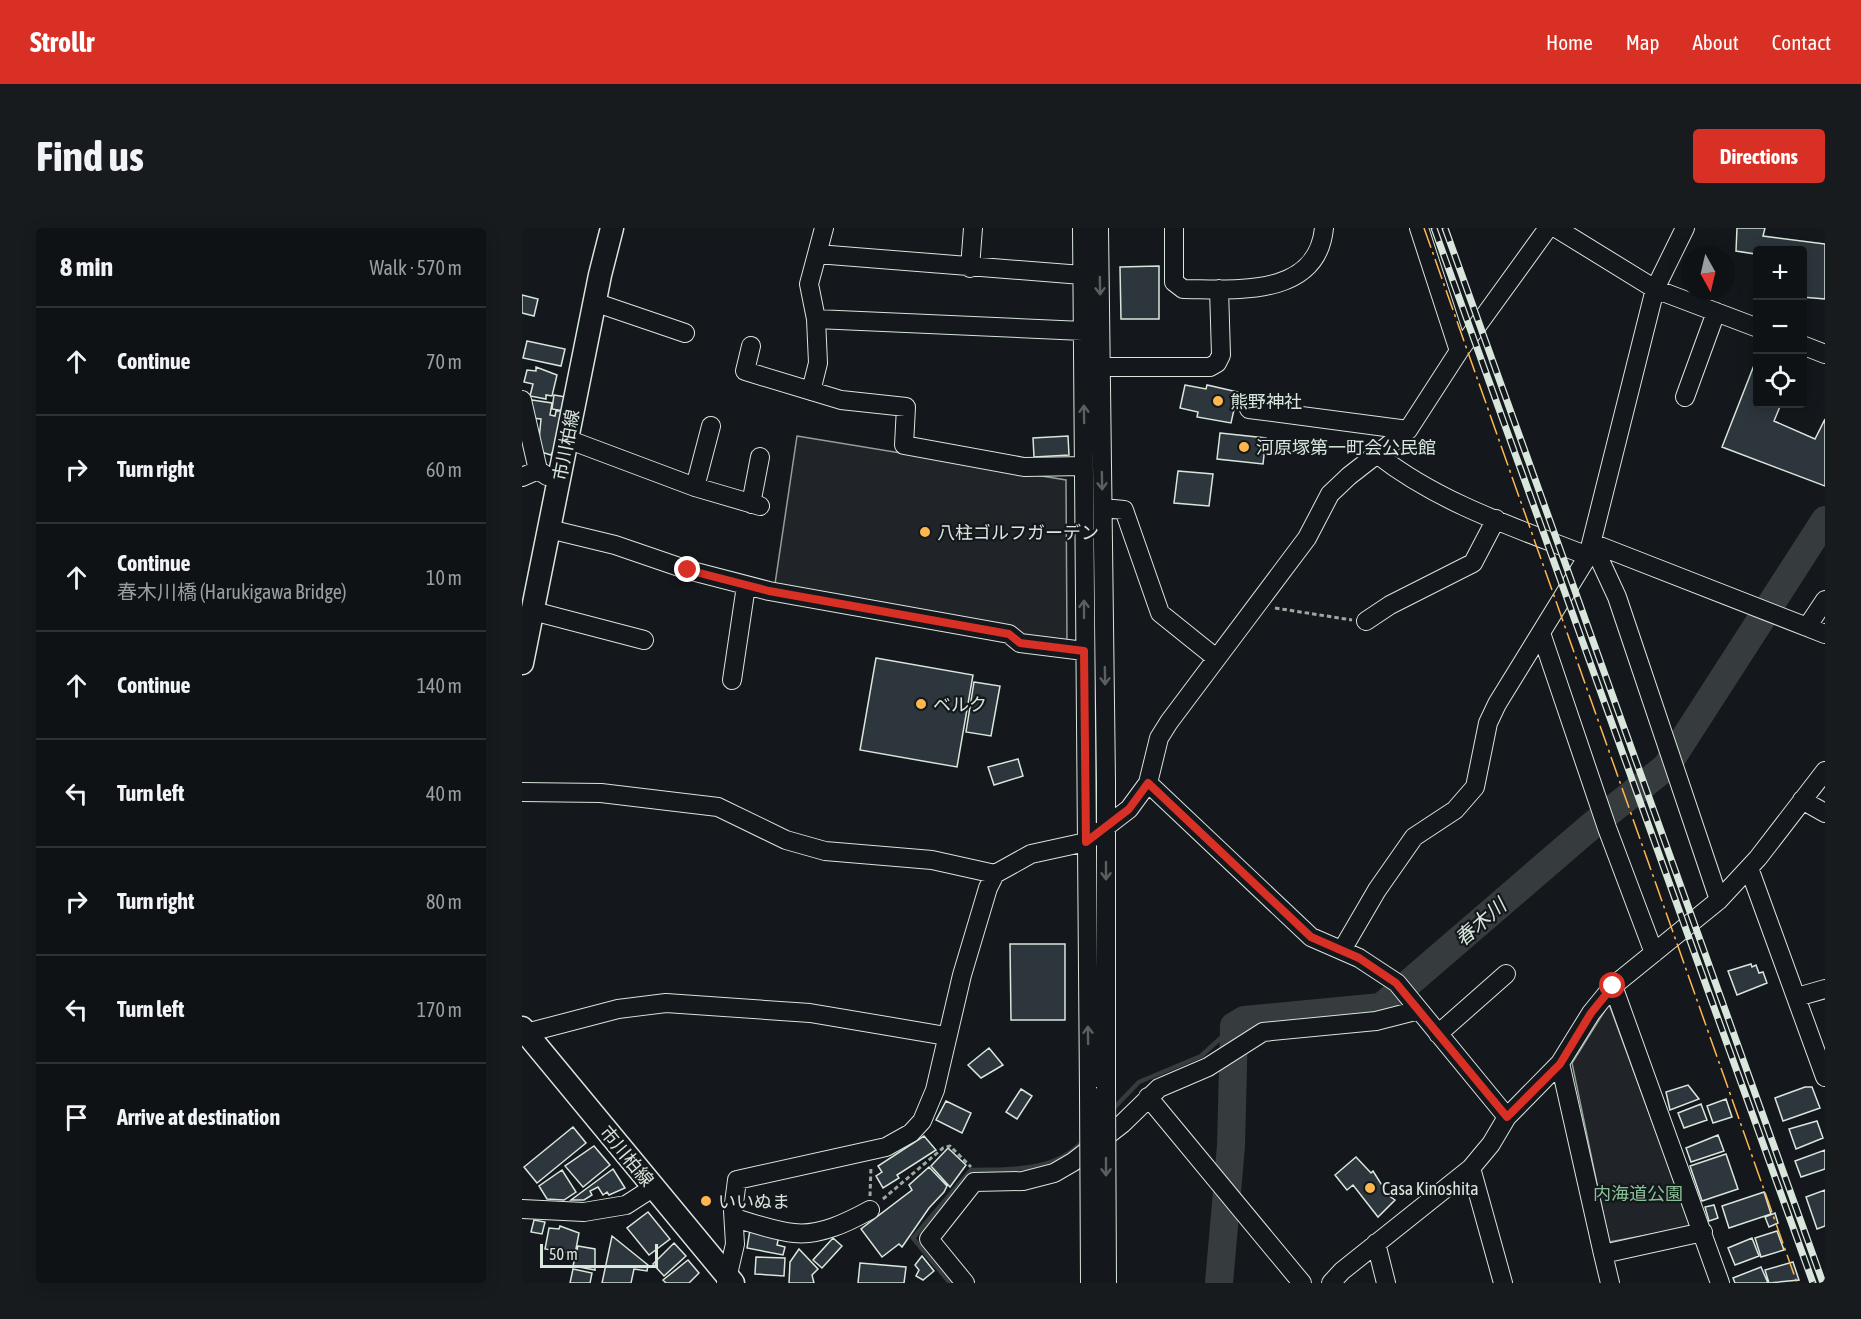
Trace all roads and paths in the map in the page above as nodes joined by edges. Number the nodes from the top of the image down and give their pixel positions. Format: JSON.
{"nodes":[{"id":1,"x":612,"y":228,"type":"edge"},
{"id":2,"x":824,"y":228,"type":"edge"},
{"id":3,"x":973,"y":228,"type":"edge"},
{"id":4,"x":1082,"y":228,"type":"edge"},
{"id":5,"x":1099,"y":228,"type":"edge"},
{"id":6,"x":1174,"y":228,"type":"edge"},
{"id":7,"x":1324,"y":228,"type":"edge"},
{"id":8,"x":1419,"y":228,"type":"edge"},
{"id":9,"x":1548,"y":228,"type":"edge"},
{"id":10,"x":1556,"y":228,"type":"edge"},
{"id":11,"x":1685,"y":228,"type":"edge"},
{"id":12,"x":818,"y":254,"type":"junction"},
{"id":13,"x":970,"y":268,"type":"junction"},
{"id":14,"x":1082,"y":275,"type":"junction"},
{"id":15,"x":1220,"y":289,"type":"junction"},
{"id":16,"x":1655,"y":289,"type":"junction"},
{"id":17,"x":594,"y":302,"type":"junction"},
{"id":18,"x":1716,"y":312,"type":"junction"},
{"id":19,"x":816,"y":319,"type":"junction"},
{"id":20,"x":1753,"y":326,"type":"edge"},
{"id":21,"x":1083,"y":332,"type":"junction"},
{"id":22,"x":685,"y":333,"type":"dead end"},
{"id":23,"x":751,"y":346,"type":"dead end"},
{"id":24,"x":1807,"y":347,"type":"edge"},
{"id":25,"x":1459,"y":351,"type":"junction"},
{"id":26,"x":1825,"y":354,"type":"edge"},
{"id":27,"x":1101,"y":367,"type":"junction"},
{"id":28,"x":811,"y":391,"type":"junction"},
{"id":29,"x":1685,"y":397,"type":"dead end"},
{"id":30,"x":522,"y":400,"type":"edge"},
{"id":31,"x":1249,"y":409,"type":"dead end"},
{"id":32,"x":711,"y":426,"type":"dead end"},
{"id":33,"x":1408,"y":430,"type":"junction"},
{"id":34,"x":567,"y":438,"type":"junction"},
{"id":35,"x":1378,"y":455,"type":"junction"},
{"id":36,"x":760,"y":457,"type":"dead end"},
{"id":37,"x":1084,"y":466,"type":"junction"},
{"id":38,"x":530,"y":473,"type":"edge"},
{"id":39,"x":558,"y":484,"type":"junction"},
{"id":40,"x":695,"y":487,"type":"junction"},
{"id":41,"x":1103,"y":508,"type":"junction"},
{"id":42,"x":1496,"y":519,"type":"junction"},
{"id":43,"x":549,"y":529,"type":"junction"},
{"id":44,"x":1590,"y":550,"type":"junction"},
{"id":45,"x":746,"y":586,"type":"junction"},
{"id":46,"x":1825,"y":600,"type":"edge"},
{"id":47,"x":1259,"y":604,"type":"junction"},
{"id":48,"x":533,"y":611,"type":"junction"},
{"id":49,"x":1366,"y":621,"type":"joint"},
{"id":50,"x":1807,"y":627,"type":"junction"},
{"id":51,"x":1541,"y":633,"type":"junction"},
{"id":52,"x":1825,"y":634,"type":"edge"},
{"id":53,"x":644,"y":640,"type":"dead end"},
{"id":54,"x":1084,"y":651,"type":"junction"},
{"id":55,"x":1216,"y":658,"type":"junction"},
{"id":56,"x":522,"y":663,"type":"edge"},
{"id":57,"x":732,"y":680,"type":"dead end"},
{"id":58,"x":1825,"y":771,"type":"edge"},
{"id":59,"x":1148,"y":783,"type":"junction"},
{"id":60,"x":522,"y":792,"type":"edge"},
{"id":61,"x":1802,"y":800,"type":"junction"},
{"id":62,"x":1825,"y":813,"type":"edge"},
{"id":63,"x":1106,"y":827,"type":"junction"},
{"id":64,"x":1086,"y":842,"type":"junction"},
{"id":65,"x":1749,"y":868,"type":"junction"},
{"id":66,"x":995,"y":874,"type":"junction"},
{"id":67,"x":1719,"y":900,"type":"junction"},
{"id":68,"x":1342,"y":950,"type":"junction"},
{"id":69,"x":1654,"y":953,"type":"junction"},
{"id":70,"x":1506,"y":974,"type":"dead end"},
{"id":71,"x":1613,"y":986,"type":"junction"},
{"id":72,"x":1825,"y":989,"type":"edge"},
{"id":73,"x":1797,"y":997,"type":"junction"},
{"id":74,"x":1419,"y":1010,"type":"junction"},
{"id":75,"x":524,"y":1031,"type":"edge"},
{"id":76,"x":1438,"y":1034,"type":"junction"},
{"id":77,"x":946,"y":1036,"type":"junction"},
{"id":78,"x":1560,"y":1064,"type":"junction"},
{"id":79,"x":1825,"y":1077,"type":"edge"},
{"id":80,"x":1148,"y":1097,"type":"junction"},
{"id":81,"x":1507,"y":1117,"type":"junction"},
{"id":82,"x":872,"y":1150,"type":"junction"},
{"id":83,"x":969,"y":1163,"type":"dead end"},
{"id":84,"x":1471,"y":1168,"type":"junction"},
{"id":85,"x":654,"y":1187,"type":"junction"},
{"id":86,"x":522,"y":1209,"type":"edge"},
{"id":87,"x":870,"y":1210,"type":"junction"},
{"id":88,"x":734,"y":1218,"type":"junction"},
{"id":89,"x":1703,"y":1232,"type":"junction"},
{"id":90,"x":1376,"y":1243,"type":"junction"},
{"id":91,"x":1603,"y":1254,"type":"junction"},
{"id":92,"x":729,"y":1281,"type":"edge"},
{"id":93,"x":965,"y":1283,"type":"edge"},
{"id":94,"x":1090,"y":1283,"type":"edge"},
{"id":95,"x":1107,"y":1283,"type":"edge"},
{"id":96,"x":1302,"y":1283,"type":"edge"},
{"id":97,"x":1331,"y":1283,"type":"edge"},
{"id":98,"x":1386,"y":1283,"type":"edge"},
{"id":99,"x":1503,"y":1283,"type":"edge"},
{"id":100,"x":1610,"y":1283,"type":"edge"},
{"id":101,"x":1720,"y":1283,"type":"edge"}],
"edges":[{"from":1,"to":17,"type":"main road","name":"市川柏線"},
{"from":2,"to":12,"type":"street"},
{"from":3,"to":13,"type":"street"},
{"from":4,"to":14,"type":"street"},
{"from":5,"to":27,"type":"street","one_way":true},
{"from":6,"to":15,"type":"street"},
{"from":7,"to":15,"type":"street"},
{"from":8,"to":25,"type":"street"},
{"from":9,"to":25,"type":"street"},
{"from":10,"to":16,"type":"street"},
{"from":11,"to":16,"type":"street"},
{"from":12,"to":13,"type":"street"},
{"from":12,"to":19,"type":"street"},
{"from":13,"to":14,"type":"street"},
{"from":14,"to":21,"type":"street"},
{"from":15,"to":27,"type":"street"},
{"from":16,"to":18,"type":"street"},
{"from":16,"to":44,"type":"street"},
{"from":17,"to":22,"type":"street"},
{"from":17,"to":34,"type":"main road","name":"市川柏線"},
{"from":18,"to":20,"type":"street"},
{"from":18,"to":29,"type":"street"},
{"from":19,"to":21,"type":"street"},
{"from":19,"to":28,"type":"street"},
{"from":37,"to":21,"type":"street","one_way":true},
{"from":23,"to":28,"type":"street"},
{"from":24,"to":26,"type":"street"},
{"from":25,"to":33,"type":"street"},
{"from":27,"to":41,"type":"street","one_way":true},
{"from":28,"to":37,"type":"street"},
{"from":30,"to":38,"type":"street"},
{"from":31,"to":33,"type":"street"},
{"from":32,"to":40,"type":"street"},
{"from":33,"to":35,"type":"street"},
{"from":34,"to":39,"type":"main road","name":"市川柏線"},
{"from":34,"to":40,"type":"street"},
{"from":35,"to":42,"type":"street"},
{"from":35,"to":47,"type":"street"},
{"from":36,"to":40,"type":"street"},
{"from":54,"to":37,"type":"street","one_way":true},
{"from":38,"to":39,"type":"street"},
{"from":39,"to":43,"type":"main road","name":"市川柏線"},
{"from":41,"to":55,"type":"street"},
{"from":41,"to":63,"type":"street","one_way":true},
{"from":42,"to":44,"type":"street"},
{"from":42,"to":49,"type":"street"},
{"from":43,"to":45,"type":"street"},
{"from":43,"to":48,"type":"main road","name":"市川柏線"},
{"from":44,"to":50,"type":"street"},
{"from":44,"to":51,"type":"street"},
{"from":44,"to":67,"type":"street"},
{"from":45,"to":54,"type":"street"},
{"from":45,"to":57,"type":"street"},
{"from":46,"to":50,"type":"street"},
{"from":47,"to":49,"type":"path"},
{"from":47,"to":55,"type":"street"},
{"from":48,"to":53,"type":"street"},
{"from":48,"to":56,"type":"main road","name":"市川柏線"},
{"from":50,"to":52,"type":"street"},
{"from":51,"to":68,"type":"street"},
{"from":51,"to":69,"type":"street"},
{"from":54,"to":64,"type":"street"},
{"from":55,"to":59,"type":"street"},
{"from":58,"to":61,"type":"street"},
{"from":59,"to":63,"type":"street"},
{"from":59,"to":68,"type":"street"},
{"from":60,"to":66,"type":"street"},
{"from":61,"to":62,"type":"street"},
{"from":61,"to":65,"type":"street"},
{"from":63,"to":64,"type":"street"},
{"from":63,"to":95,"type":"street","one_way":true,"bridge":true},
{"from":64,"to":66,"type":"street"},
{"from":94,"to":64,"type":"street","one_way":true,"bridge":true},
{"from":65,"to":67,"type":"street"},
{"from":65,"to":73,"type":"street"},
{"from":66,"to":77,"type":"street"},
{"from":67,"to":69,"type":"street"},
{"from":68,"to":74,"type":"street"},
{"from":69,"to":71,"type":"street"},
{"from":70,"to":76,"type":"street"},
{"from":71,"to":78,"type":"street"},
{"from":71,"to":89,"type":"street"},
{"from":72,"to":73,"type":"street"},
{"from":73,"to":79,"type":"street"},
{"from":74,"to":76,"type":"street"},
{"from":74,"to":80,"type":"street"},
{"from":75,"to":77,"type":"street"},
{"from":75,"to":85,"type":"main road","name":"市川柏線"},
{"from":76,"to":81,"type":"street"},
{"from":77,"to":82,"type":"street"},
{"from":78,"to":81,"type":"street"},
{"from":78,"to":91,"type":"street"},
{"from":80,"to":93,"type":"street"},
{"from":80,"to":96,"type":"street"},
{"from":81,"to":84,"type":"street"},
{"from":82,"to":87,"type":"path"},
{"from":82,"to":88,"type":"street"},
{"from":83,"to":87,"type":"path"},
{"from":84,"to":90,"type":"street"},
{"from":84,"to":99,"type":"street"},
{"from":85,"to":86,"type":"street"},
{"from":85,"to":92,"type":"main road","name":"市川柏線"},
{"from":87,"to":88,"type":"street"},
{"from":88,"to":92,"type":"street"},
{"from":89,"to":91,"type":"street"},
{"from":89,"to":101,"type":"street"},
{"from":90,"to":97,"type":"street"},
{"from":90,"to":98,"type":"street"},
{"from":91,"to":100,"type":"street"}]}
